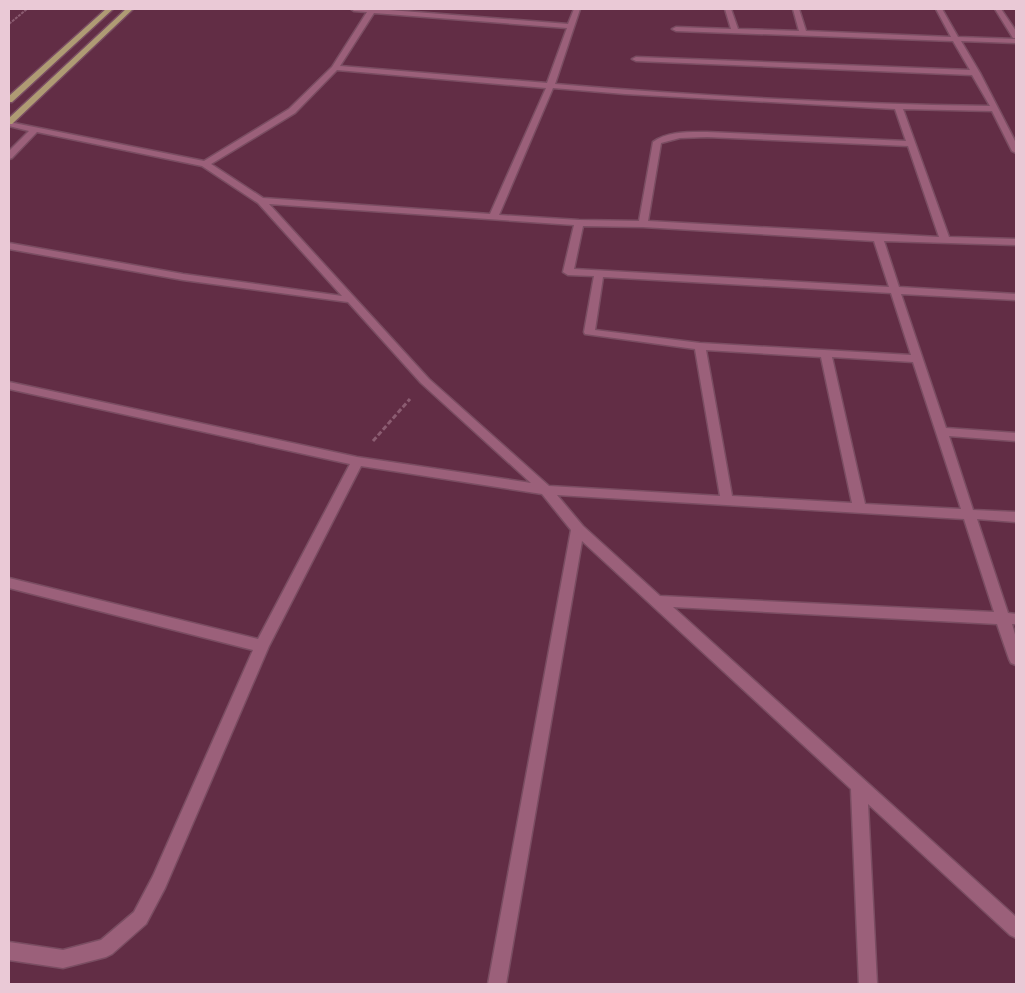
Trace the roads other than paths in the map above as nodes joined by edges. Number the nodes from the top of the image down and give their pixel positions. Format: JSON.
{"nodes":[{"id":1,"x":110,"y":9,"type":"edge"},
{"id":2,"x":130,"y":9,"type":"edge"},
{"id":3,"x":354,"y":9,"type":"edge"},
{"id":4,"x":577,"y":9,"type":"edge"},
{"id":5,"x":728,"y":9,"type":"edge"},
{"id":6,"x":796,"y":9,"type":"edge"},
{"id":7,"x":939,"y":9,"type":"edge"},
{"id":8,"x":998,"y":9,"type":"edge"},
{"id":9,"x":372,"y":10,"type":"junction"},
{"id":10,"x":572,"y":26,"type":"junction"},
{"id":11,"x":676,"y":29,"type":"dead end"},
{"id":12,"x":735,"y":31,"type":"junction"},
{"id":13,"x":803,"y":34,"type":"junction"},
{"id":14,"x":1016,"y":36,"type":"edge"},
{"id":15,"x":958,"y":40,"type":"junction"},
{"id":16,"x":1016,"y":41,"type":"edge"},
{"id":17,"x":636,"y":59,"type":"dead end"},
{"id":18,"x":335,"y":68,"type":"junction"},
{"id":19,"x":976,"y":73,"type":"junction"},
{"id":20,"x":550,"y":87,"type":"junction"},
{"id":21,"x":9,"y":100,"type":"edge"},
{"id":22,"x":898,"y":106,"type":"junction"},
{"id":23,"x":995,"y":109,"type":"junction"},
{"id":24,"x":9,"y":123,"type":"edge"},
{"id":25,"x":35,"y":130,"type":"junction"},
{"id":26,"x":912,"y":144,"type":"junction"},
{"id":27,"x":1016,"y":151,"type":"edge"},
{"id":28,"x":9,"y":156,"type":"edge"},
{"id":29,"x":205,"y":164,"type":"junction"},
{"id":30,"x":261,"y":200,"type":"junction"},
{"id":31,"x":493,"y":217,"type":"junction"},
{"id":32,"x":579,"y":223,"type":"junction"},
{"id":33,"x":643,"y":224,"type":"junction"},
{"id":34,"x":878,"y":238,"type":"junction"},
{"id":35,"x":945,"y":240,"type":"junction"},
{"id":36,"x":1016,"y":242,"type":"edge"},
{"id":37,"x":9,"y":246,"type":"edge"},
{"id":38,"x":599,"y":274,"type":"junction"},
{"id":39,"x":895,"y":290,"type":"junction"},
{"id":40,"x":1016,"y":297,"type":"edge"},
{"id":41,"x":352,"y":300,"type":"junction"},
{"id":42,"x":700,"y":346,"type":"junction"},
{"id":43,"x":826,"y":355,"type":"junction"},
{"id":44,"x":917,"y":359,"type":"junction"},
{"id":45,"x":9,"y":386,"type":"edge"},
{"id":46,"x":942,"y":432,"type":"junction"},
{"id":47,"x":1016,"y":437,"type":"edge"},
{"id":48,"x":357,"y":460,"type":"junction"},
{"id":49,"x":546,"y":490,"type":"junction"},
{"id":50,"x":727,"y":501,"type":"junction"},
{"id":51,"x":860,"y":509,"type":"junction"},
{"id":52,"x":970,"y":515,"type":"junction"},
{"id":53,"x":1016,"y":517,"type":"edge"},
{"id":54,"x":578,"y":529,"type":"junction"},
{"id":55,"x":9,"y":583,"type":"edge"},
{"id":56,"x":655,"y":601,"type":"junction"},
{"id":57,"x":1010,"y":619,"type":"edge"},
{"id":58,"x":262,"y":646,"type":"junction"},
{"id":59,"x":1016,"y":659,"type":"edge"},
{"id":60,"x":859,"y":786,"type":"junction"},
{"id":61,"x":1016,"y":929,"type":"edge"},
{"id":62,"x":9,"y":951,"type":"edge"},
{"id":63,"x":496,"y":984,"type":"edge"},
{"id":64,"x":868,"y":984,"type":"edge"}],
"edges":[{"from":1,"to":21,"type":"main road"},
{"from":2,"to":24,"type":"main road"},
{"from":3,"to":9,"type":"street"},
{"from":4,"to":10,"type":"street"},
{"from":5,"to":12,"type":"street"},
{"from":6,"to":13,"type":"street"},
{"from":7,"to":15,"type":"street"},
{"from":8,"to":14,"type":"street"},
{"from":9,"to":10,"type":"street"},
{"from":9,"to":18,"type":"street"},
{"from":10,"to":20,"type":"street"},
{"from":11,"to":12,"type":"street"},
{"from":12,"to":13,"type":"street"},
{"from":13,"to":15,"type":"street"},
{"from":15,"to":16,"type":"street"},
{"from":15,"to":19,"type":"street"},
{"from":17,"to":19,"type":"street"},
{"from":18,"to":20,"type":"street"},
{"from":18,"to":29,"type":"street"},
{"from":19,"to":23,"type":"street"},
{"from":20,"to":22,"type":"street"},
{"from":20,"to":31,"type":"street"},
{"from":22,"to":23,"type":"street"},
{"from":22,"to":26,"type":"street"},
{"from":23,"to":27,"type":"street"},
{"from":24,"to":25,"type":"street"},
{"from":25,"to":28,"type":"street"},
{"from":25,"to":29,"type":"street"},
{"from":26,"to":33,"type":"street"},
{"from":26,"to":35,"type":"street"},
{"from":29,"to":30,"type":"street"},
{"from":30,"to":31,"type":"street"},
{"from":30,"to":41,"type":"street"},
{"from":31,"to":32,"type":"street"},
{"from":32,"to":33,"type":"street"},
{"from":32,"to":38,"type":"street"},
{"from":33,"to":34,"type":"street"},
{"from":34,"to":35,"type":"street"},
{"from":34,"to":39,"type":"street"},
{"from":35,"to":36,"type":"street"},
{"from":37,"to":41,"type":"street"},
{"from":38,"to":39,"type":"street"},
{"from":38,"to":42,"type":"street"},
{"from":39,"to":40,"type":"street"},
{"from":39,"to":44,"type":"street"},
{"from":41,"to":49,"type":"street"},
{"from":42,"to":43,"type":"street"},
{"from":42,"to":50,"type":"street"},
{"from":43,"to":44,"type":"street"},
{"from":43,"to":51,"type":"street"},
{"from":44,"to":46,"type":"street"},
{"from":45,"to":48,"type":"street"},
{"from":46,"to":47,"type":"street"},
{"from":46,"to":52,"type":"street"},
{"from":48,"to":49,"type":"street"},
{"from":48,"to":58,"type":"street"},
{"from":49,"to":50,"type":"street"},
{"from":49,"to":54,"type":"street"},
{"from":50,"to":51,"type":"street"},
{"from":51,"to":52,"type":"street"},
{"from":52,"to":53,"type":"street"},
{"from":52,"to":57,"type":"street"},
{"from":54,"to":56,"type":"street"},
{"from":54,"to":63,"type":"street"},
{"from":55,"to":58,"type":"street"},
{"from":56,"to":57,"type":"street"},
{"from":56,"to":60,"type":"street"},
{"from":57,"to":59,"type":"street"},
{"from":58,"to":62,"type":"street"},
{"from":60,"to":61,"type":"street"},
{"from":60,"to":64,"type":"street"}]}
